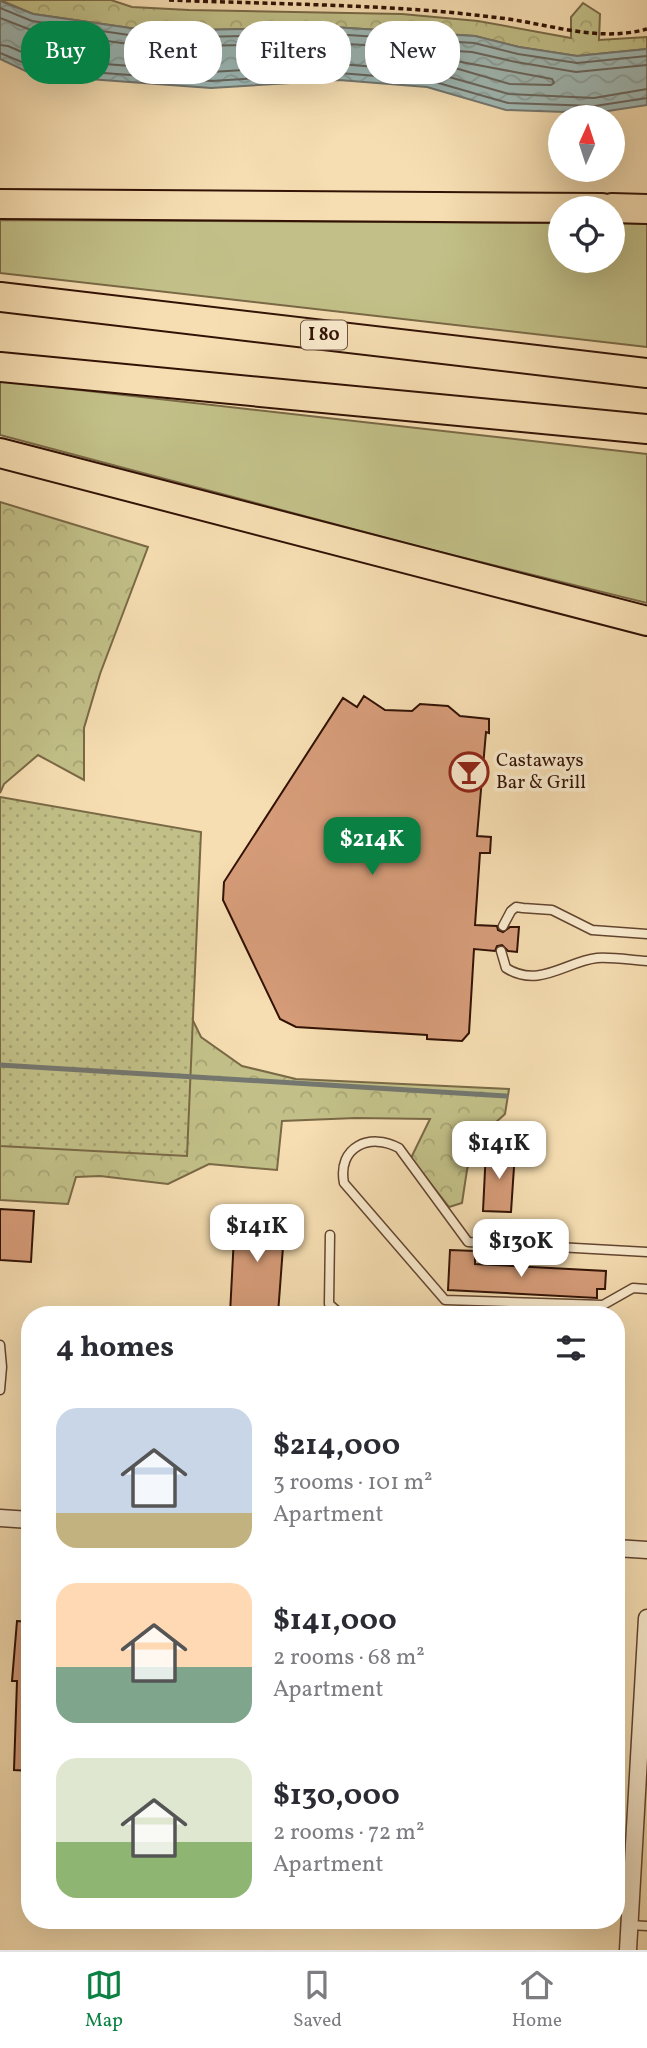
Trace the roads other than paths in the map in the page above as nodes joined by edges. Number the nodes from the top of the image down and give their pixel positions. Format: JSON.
{"nodes":[{"id":1,"x":0,"y":204,"type":"edge"},
{"id":2,"x":548,"y":208,"type":"edge"},
{"id":3,"x":625,"y":208,"type":"edge"},
{"id":4,"x":647,"y":209,"type":"edge"},
{"id":5,"x":0,"y":298,"type":"edge"},
{"id":6,"x":0,"y":367,"type":"edge"},
{"id":7,"x":647,"y":373,"type":"edge"},
{"id":8,"x":647,"y":429,"type":"edge"},
{"id":9,"x":0,"y":453,"type":"edge"},
{"id":10,"x":647,"y":621,"type":"edge"},
{"id":11,"x":503,"y":926,"type":"dead end"},
{"id":12,"x":647,"y":934,"type":"edge"},
{"id":13,"x":501,"y":951,"type":"dead end"},
{"id":14,"x":647,"y":961,"type":"edge"},
{"id":15,"x":330,"y":1235,"type":"dead end"},
{"id":16,"x":647,"y":1252,"type":"edge"},
{"id":17,"x":647,"y":1289,"type":"edge"},
{"id":18,"x":331,"y":1306,"type":"edge"},
{"id":19,"x":0,"y":1345,"type":"edge"},
{"id":20,"x":0,"y":1390,"type":"edge"},
{"id":21,"x":0,"y":1518,"type":"edge"},
{"id":22,"x":21,"y":1519,"type":"edge"},
{"id":23,"x":625,"y":1549,"type":"edge"},
{"id":24,"x":647,"y":1550,"type":"edge"},
{"id":25,"x":647,"y":1618,"type":"edge"},
{"id":26,"x":629,"y":1925,"type":"junction"},
{"id":27,"x":647,"y":1926,"type":"edge"},
{"id":28,"x":628,"y":1950,"type":"edge"}],
"edges":[{"from":1,"to":2,"type":"highway"},
{"from":3,"to":4,"type":"highway"},
{"from":5,"to":7,"type":"highway","number":"I 80"},
{"from":6,"to":8,"type":"highway"},
{"from":9,"to":10,"type":"highway"},
{"from":11,"to":12,"type":"lane"},
{"from":13,"to":14,"type":"lane"},
{"from":15,"to":18,"type":"lane"},
{"from":16,"to":17,"type":"lane"},
{"from":19,"to":20,"type":"lane"},
{"from":21,"to":22,"type":"street"},
{"from":23,"to":24,"type":"street"},
{"from":25,"to":26,"type":"street"},
{"from":26,"to":27,"type":"lane"},
{"from":26,"to":28,"type":"street"}]}
